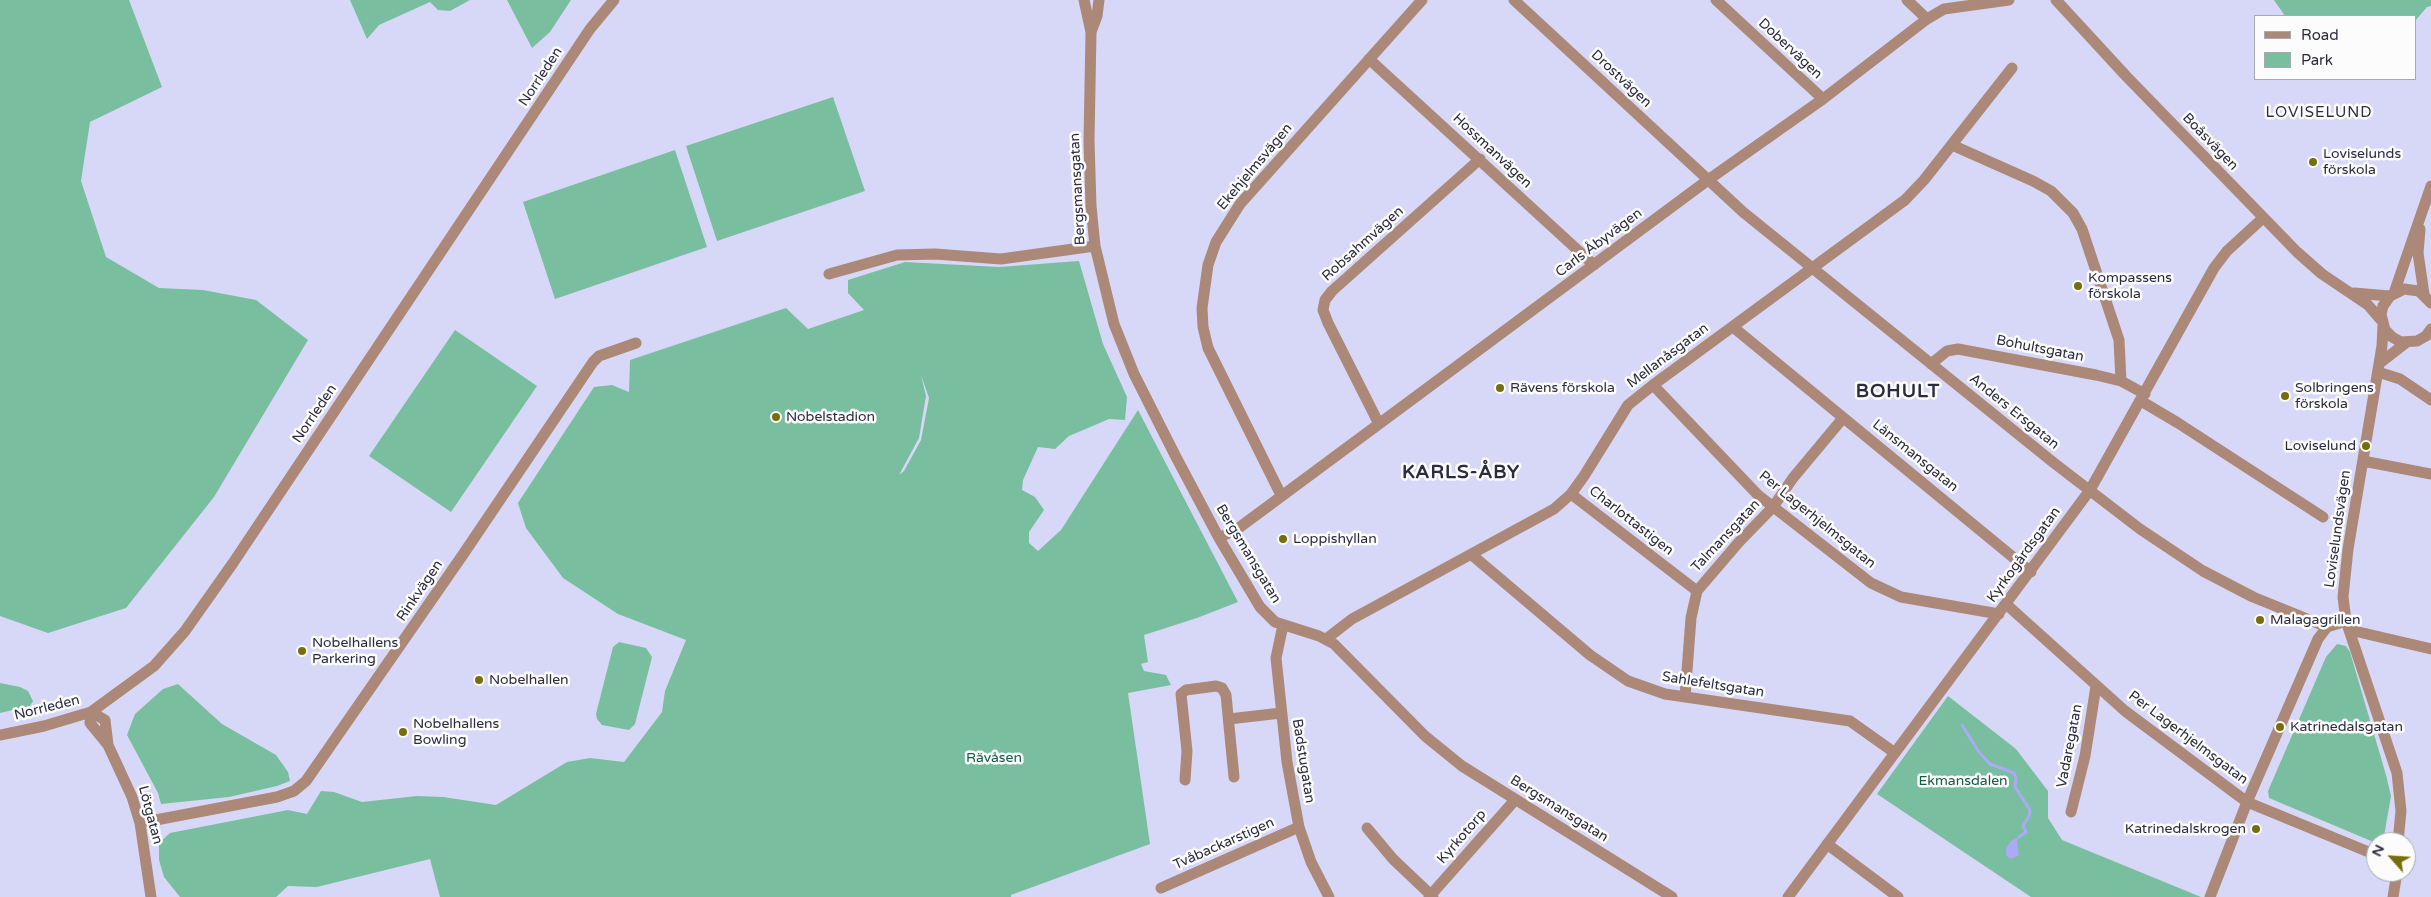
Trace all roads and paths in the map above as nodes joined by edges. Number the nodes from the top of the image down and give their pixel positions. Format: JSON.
{"nodes":[{"id":1,"x":603,"y":0,"type":"edge"},
{"id":2,"x":614,"y":0,"type":"edge"},
{"id":3,"x":1084,"y":0,"type":"edge"},
{"id":4,"x":1099,"y":0,"type":"edge"},
{"id":5,"x":1422,"y":0,"type":"edge"},
{"id":6,"x":1514,"y":0,"type":"edge"},
{"id":7,"x":1716,"y":0,"type":"edge"},
{"id":8,"x":1907,"y":0,"type":"edge"},
{"id":9,"x":2009,"y":0,"type":"edge"},
{"id":10,"x":2056,"y":0,"type":"edge"},
{"id":11,"x":1926,"y":19,"type":"junction"},
{"id":12,"x":590,"y":29,"type":"junction"},
{"id":13,"x":1091,"y":32,"type":"junction"},
{"id":14,"x":1370,"y":59,"type":"junction"},
{"id":15,"x":2012,"y":68,"type":"dead end"},
{"id":16,"x":1822,"y":99,"type":"junction"},
{"id":17,"x":1952,"y":146,"type":"junction"},
{"id":18,"x":1480,"y":159,"type":"junction"},
{"id":19,"x":1708,"y":180,"type":"junction"},
{"id":20,"x":2431,"y":186,"type":"edge"},
{"id":21,"x":2421,"y":216,"type":"junction"},
{"id":22,"x":2263,"y":218,"type":"junction"},
{"id":23,"x":1095,"y":246,"type":"junction"},
{"id":24,"x":1594,"y":266,"type":"junction"},
{"id":25,"x":1813,"y":268,"type":"junction"},
{"id":26,"x":829,"y":274,"type":"dead end"},
{"id":27,"x":2352,"y":293,"type":"junction"},
{"id":28,"x":2392,"y":294,"type":"junction"},
{"id":29,"x":2427,"y":298,"type":"edge"},
{"id":30,"x":2382,"y":322,"type":"junction"},
{"id":31,"x":1734,"y":326,"type":"junction"},
{"id":32,"x":2431,"y":329,"type":"edge"},
{"id":33,"x":2412,"y":342,"type":"junction"},
{"id":34,"x":636,"y":343,"type":"dead end"},
{"id":35,"x":2431,"y":343,"type":"edge"},
{"id":36,"x":1931,"y":364,"type":"junction"},
{"id":37,"x":2379,"y":368,"type":"junction"},
{"id":38,"x":2121,"y":381,"type":"junction"},
{"id":39,"x":1653,"y":385,"type":"junction"},
{"id":40,"x":2143,"y":398,"type":"junction"},
{"id":41,"x":2431,"y":400,"type":"edge"},
{"id":42,"x":1842,"y":418,"type":"junction"},
{"id":43,"x":1379,"y":424,"type":"junction"},
{"id":44,"x":2363,"y":461,"type":"junction"},
{"id":45,"x":2431,"y":474,"type":"edge"},
{"id":46,"x":2090,"y":490,"type":"junction"},
{"id":47,"x":1571,"y":494,"type":"junction"},
{"id":48,"x":1281,"y":495,"type":"junction"},
{"id":49,"x":1773,"y":507,"type":"junction"},
{"id":50,"x":2323,"y":518,"type":"dead end"},
{"id":51,"x":1219,"y":538,"type":"junction"},
{"id":52,"x":1472,"y":555,"type":"junction"},
{"id":53,"x":2031,"y":572,"type":"junction"},
{"id":54,"x":1697,"y":591,"type":"junction"},
{"id":55,"x":2006,"y":604,"type":"junction"},
{"id":56,"x":1999,"y":614,"type":"junction"},
{"id":57,"x":1283,"y":625,"type":"junction"},
{"id":58,"x":2348,"y":625,"type":"junction"},
{"id":59,"x":2327,"y":627,"type":"junction"},
{"id":60,"x":1326,"y":639,"type":"junction"},
{"id":61,"x":2431,"y":649,"type":"edge"},
{"id":62,"x":2096,"y":686,"type":"junction"},
{"id":63,"x":1685,"y":697,"type":"junction"},
{"id":64,"x":91,"y":712,"type":"junction"},
{"id":65,"x":1281,"y":713,"type":"junction"},
{"id":66,"x":1229,"y":719,"type":"junction"},
{"id":67,"x":0,"y":735,"type":"edge"},
{"id":68,"x":1895,"y":754,"type":"junction"},
{"id":69,"x":1234,"y":777,"type":"dead end"},
{"id":70,"x":1185,"y":780,"type":"dead end"},
{"id":71,"x":1515,"y":800,"type":"junction"},
{"id":72,"x":2247,"y":802,"type":"junction"},
{"id":73,"x":2071,"y":812,"type":"dead end"},
{"id":74,"x":140,"y":823,"type":"junction"},
{"id":75,"x":1299,"y":827,"type":"junction"},
{"id":76,"x":1367,"y":828,"type":"dead end"},
{"id":77,"x":2399,"y":832,"type":"edge"},
{"id":78,"x":1827,"y":844,"type":"junction"},
{"id":79,"x":2366,"y":851,"type":"edge"},
{"id":80,"x":2395,"y":882,"type":"edge"},
{"id":81,"x":2398,"y":882,"type":"edge"},
{"id":82,"x":1161,"y":888,"type":"dead end"},
{"id":83,"x":1431,"y":896,"type":"edge"},
{"id":84,"x":151,"y":897,"type":"edge"},
{"id":85,"x":1329,"y":897,"type":"edge"},
{"id":86,"x":1672,"y":897,"type":"edge"},
{"id":87,"x":1788,"y":897,"type":"edge"},
{"id":88,"x":1898,"y":897,"type":"edge"},
{"id":89,"x":2210,"y":897,"type":"edge"},
{"id":90,"x":2393,"y":897,"type":"edge"},
{"id":91,"x":2399,"y":897,"type":"edge"}],
"edges":[{"from":1,"to":12,"type":"street","name":"Norrleden"},
{"from":2,"to":12,"type":"street","name":"Norrleden"},
{"from":3,"to":13,"type":"street","name":"Bergsmansgatan"},
{"from":4,"to":13,"type":"street","name":"Bergsmansgatan"},
{"from":5,"to":14,"type":"street","name":"Ekehjelmsvägen"},
{"from":6,"to":19,"type":"street","name":"Drostvägen"},
{"from":7,"to":16,"type":"street","name":"Dobervägen"},
{"from":8,"to":11,"type":"street"},
{"from":9,"to":11,"type":"street","name":"Carls Åbyvägen"},
{"from":10,"to":22,"type":"street","name":"Boåsvägen"},
{"from":11,"to":16,"type":"street","name":"Carls Åbyvägen"},
{"from":12,"to":64,"type":"street","name":"Norrleden"},
{"from":13,"to":23,"type":"street","name":"Bergsmansgatan"},
{"from":14,"to":18,"type":"street","name":"Hossmanvägen"},
{"from":14,"to":48,"type":"street","name":"Ekehjelmsvägen"},
{"from":15,"to":17,"type":"street","name":"Mellanåsgatan"},
{"from":16,"to":19,"type":"street","name":"Carls Åbyvägen"},
{"from":17,"to":25,"type":"street","name":"Mellanåsgatan"},
{"from":17,"to":38,"type":"street"},
{"from":18,"to":24,"type":"street","name":"Hossmanvägen"},
{"from":18,"to":43,"type":"street","name":"Robsahmvägen"},
{"from":19,"to":24,"type":"street","name":"Carls Åbyvägen"},
{"from":19,"to":25,"type":"street","name":"Anders Ersgatan"},
{"from":20,"to":21,"type":"street"},
{"from":21,"to":28,"type":"street","name":"Loviselundsvägen"},
{"from":21,"to":29,"type":"street"},
{"from":22,"to":27,"type":"street","name":"Boåsvägen"},
{"from":22,"to":40,"type":"street","name":"Kyrkogårdsgatan"},
{"from":23,"to":26,"type":"street"},
{"from":23,"to":51,"type":"street","name":"Bergsmansgatan"},
{"from":24,"to":43,"type":"street","name":"Carls Åbyvägen"},
{"from":25,"to":31,"type":"street","name":"Mellanåsgatan"},
{"from":25,"to":36,"type":"street","name":"Anders Ersgatan"},
{"from":27,"to":28,"type":"street","name":"Boåsvägen"},
{"from":27,"to":30,"type":"street","name":"Boåsvägen"},
{"from":28,"to":29,"type":"street","name":"Boåsvägen"},
{"from":28,"to":30,"type":"street","name":"Loviselundsvägen"},
{"from":30,"to":33,"type":"street","name":"Boåsvägen"},
{"from":30,"to":37,"type":"street","name":"Loviselundsvägen"},
{"from":31,"to":39,"type":"street","name":"Mellanåsgatan"},
{"from":31,"to":42,"type":"street","name":"Länsmansgatan"},
{"from":32,"to":33,"type":"street"},
{"from":33,"to":35,"type":"street"},
{"from":33,"to":37,"type":"street"},
{"from":34,"to":74,"type":"street","name":"Rinkvägen"},
{"from":36,"to":38,"type":"street","name":"Bohultsgatan"},
{"from":36,"to":46,"type":"street","name":"Anders Ersgatan"},
{"from":37,"to":41,"type":"street"},
{"from":37,"to":44,"type":"street","name":"Loviselundsvägen"},
{"from":38,"to":40,"type":"street","name":"Bohultsgatan"},
{"from":39,"to":47,"type":"street","name":"Mellanåsgatan"},
{"from":39,"to":49,"type":"street","name":"Per Lagerhjelmsgatan"},
{"from":40,"to":46,"type":"street","name":"Kyrkogårdsgatan"},
{"from":40,"to":50,"type":"street","name":"Bohultsgatan"},
{"from":42,"to":49,"type":"street","name":"Talmansgatan"},
{"from":42,"to":53,"type":"street","name":"Länsmansgatan"},
{"from":43,"to":48,"type":"street","name":"Carls Åbyvägen"},
{"from":44,"to":45,"type":"street"},
{"from":44,"to":58,"type":"street","name":"Loviselundsvägen"},
{"from":46,"to":53,"type":"street","name":"Kyrkogårdsgatan"},
{"from":46,"to":59,"type":"street","name":"Anders Ersgatan"},
{"from":47,"to":52,"type":"street","name":"Mellanåsgatan"},
{"from":47,"to":54,"type":"street","name":"Charlottastigen"},
{"from":48,"to":51,"type":"street","name":"Carls Åbyvägen"},
{"from":49,"to":54,"type":"street","name":"Talmansgatan"},
{"from":49,"to":56,"type":"street","name":"Per Lagerhjelmsgatan"},
{"from":51,"to":57,"type":"street","name":"Bergsmansgatan"},
{"from":52,"to":60,"type":"street","name":"Mellanåsgatan"},
{"from":52,"to":63,"type":"street","name":"Sahlefeltsgatan"},
{"from":53,"to":55,"type":"street","name":"Kyrkogårdsgatan"},
{"from":54,"to":63,"type":"street","name":"Talmansgatan"},
{"from":55,"to":56,"type":"street","name":"Kyrkogårdsgatan"},
{"from":55,"to":62,"type":"street","name":"Per Lagerhjelmsgatan"},
{"from":56,"to":68,"type":"street","name":"Kyrkogårdsgatan"},
{"from":57,"to":60,"type":"street","name":"Bergsmansgatan"},
{"from":57,"to":65,"type":"street","name":"Badstugatan"},
{"from":58,"to":59,"type":"street"},
{"from":58,"to":61,"type":"street"},
{"from":58,"to":77,"type":"street","name":"Loviselundsvägen"},
{"from":59,"to":72,"type":"street"},
{"from":60,"to":71,"type":"street","name":"Bergsmansgatan"},
{"from":62,"to":72,"type":"street","name":"Per Lagerhjelmsgatan"},
{"from":62,"to":73,"type":"street","name":"Vadaregatan"},
{"from":63,"to":68,"type":"street","name":"Sahlefeltsgatan"},
{"from":64,"to":67,"type":"street","name":"Norrleden"},
{"from":64,"to":74,"type":"street","name":"Lötgatan"},
{"from":65,"to":66,"type":"street"},
{"from":65,"to":75,"type":"street","name":"Badstugatan"},
{"from":66,"to":69,"type":"street"},
{"from":66,"to":70,"type":"street"},
{"from":68,"to":78,"type":"street","name":"Kyrkogårdsgatan"},
{"from":71,"to":83,"type":"street","name":"Kyrkotorp"},
{"from":71,"to":86,"type":"street","name":"Bergsmansgatan"},
{"from":72,"to":79,"type":"street","name":"Per Lagerhjelmsgatan"},
{"from":72,"to":89,"type":"street"},
{"from":74,"to":84,"type":"street","name":"Lötgatan"},
{"from":75,"to":82,"type":"street","name":"Tvåbackarstigen"},
{"from":75,"to":85,"type":"street","name":"Badstugatan"},
{"from":76,"to":83,"type":"street","name":"Kyrkotorp"},
{"from":78,"to":87,"type":"street","name":"Kyrkogårdsgatan"},
{"from":78,"to":88,"type":"street"},
{"from":80,"to":90,"type":"street"},
{"from":81,"to":91,"type":"street"}]}
